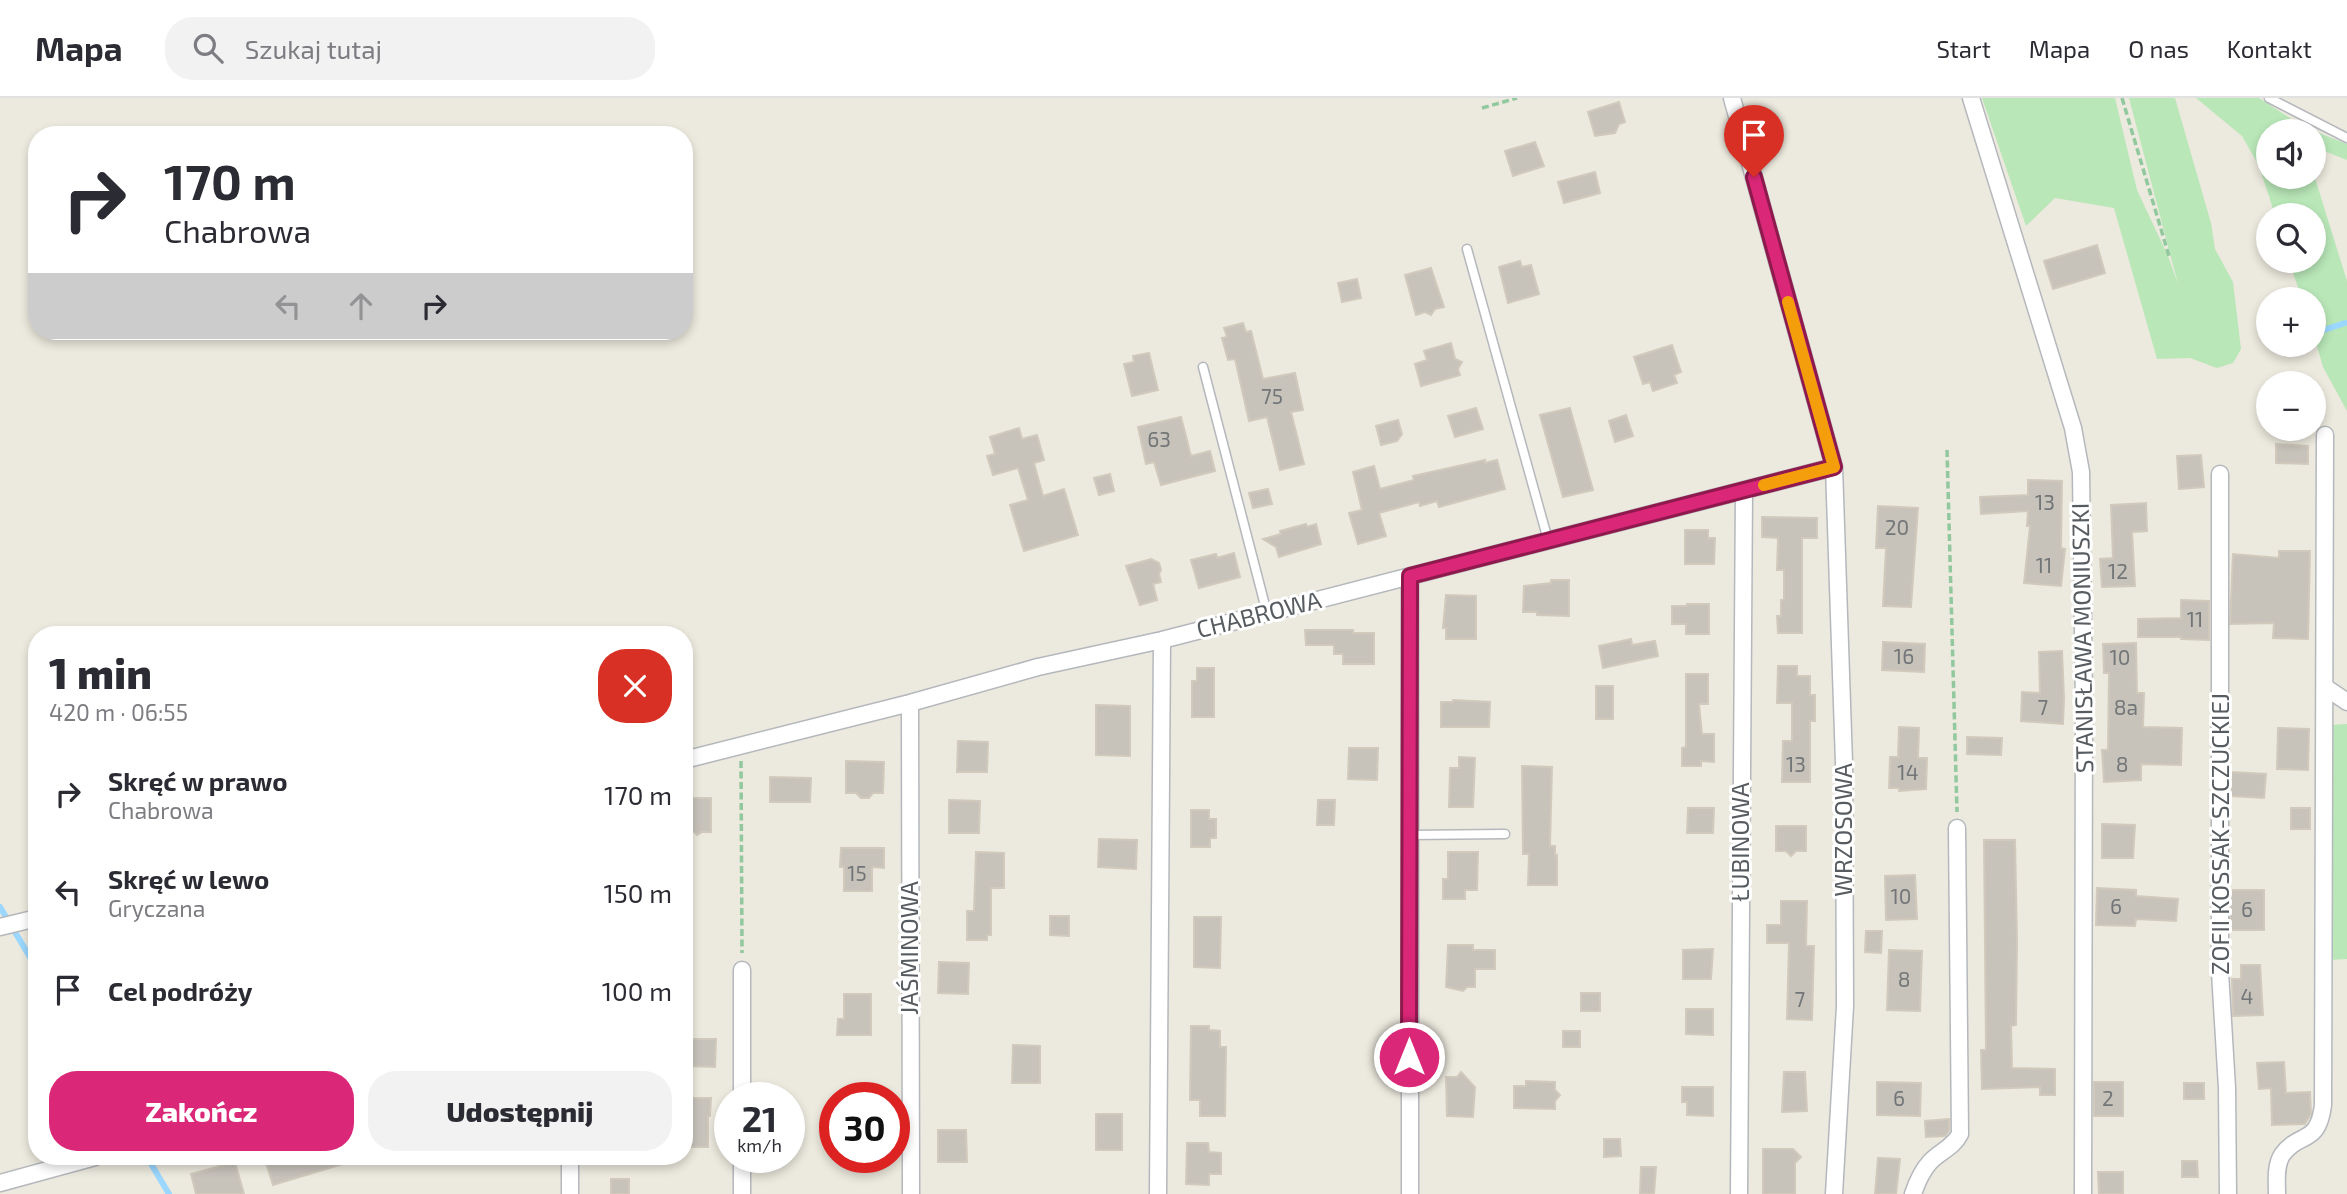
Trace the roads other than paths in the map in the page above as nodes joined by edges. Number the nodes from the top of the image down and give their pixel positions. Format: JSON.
{"nodes":[{"id":1,"x":1732,"y":98,"type":"edge"},
{"id":2,"x":1971,"y":98,"type":"edge"},
{"id":3,"x":2269,"y":98,"type":"edge"},
{"id":4,"x":2347,"y":138,"type":"edge"},
{"id":5,"x":1468,"y":249,"type":"dead end"},
{"id":6,"x":1203,"y":367,"type":"dead end"},
{"id":7,"x":2325,"y":441,"type":"edge"},
{"id":8,"x":1834,"y":467,"type":"junction"},
{"id":9,"x":2220,"y":474,"type":"dead end"},
{"id":10,"x":1744,"y":490,"type":"junction"},
{"id":11,"x":1548,"y":540,"type":"junction"},
{"id":12,"x":1410,"y":576,"type":"junction"},
{"id":13,"x":1267,"y":613,"type":"junction"},
{"id":14,"x":1163,"y":640,"type":"junction"},
{"id":15,"x":2325,"y":687,"type":"junction"},
{"id":16,"x":2347,"y":702,"type":"edge"},
{"id":17,"x":910,"y":703,"type":"junction"},
{"id":18,"x":693,"y":758,"type":"edge"},
{"id":19,"x":1957,"y":828,"type":"road end"},
{"id":20,"x":1505,"y":834,"type":"dead end"},
{"id":21,"x":1408,"y":835,"type":"junction"},
{"id":22,"x":28,"y":920,"type":"edge"},
{"id":23,"x":0,"y":927,"type":"edge"},
{"id":24,"x":742,"y":970,"type":"road end"},
{"id":25,"x":742,"y":1082,"type":"edge"},
{"id":26,"x":66,"y":1165,"type":"edge"},
{"id":27,"x":570,"y":1165,"type":"edge"},
{"id":28,"x":742,"y":1173,"type":"edge"},
{"id":29,"x":0,"y":1183,"type":"edge"},
{"id":30,"x":570,"y":1194,"type":"edge"},
{"id":31,"x":742,"y":1194,"type":"edge"},
{"id":32,"x":911,"y":1194,"type":"edge"},
{"id":33,"x":1158,"y":1194,"type":"edge"},
{"id":34,"x":1409,"y":1194,"type":"edge"},
{"id":35,"x":1738,"y":1194,"type":"edge"},
{"id":36,"x":1834,"y":1194,"type":"edge"},
{"id":37,"x":1913,"y":1194,"type":"edge"},
{"id":38,"x":2083,"y":1194,"type":"edge"},
{"id":39,"x":2228,"y":1194,"type":"edge"},
{"id":40,"x":2277,"y":1194,"type":"edge"}],
"edges":[{"from":1,"to":8,"type":"street","name":"WRZOSOWA"},
{"from":2,"to":38,"type":"street","name":"STANISŁAWA MONIUSZKI"},
{"from":3,"to":4,"type":"lane"},
{"from":5,"to":11,"type":"lane"},
{"from":6,"to":13,"type":"lane"},
{"from":7,"to":15,"type":"street"},
{"from":8,"to":10,"type":"street","name":"CHABROWA"},
{"from":8,"to":36,"type":"street","name":"WRZOSOWA"},
{"from":9,"to":39,"type":"street","name":"ZOFII KOSSAK-SZCZUCKIEJ"},
{"from":10,"to":11,"type":"street","name":"CHABROWA"},
{"from":10,"to":35,"type":"street","name":"ŁUBINOWA"},
{"from":11,"to":12,"type":"street","name":"CHABROWA"},
{"from":12,"to":13,"type":"street","name":"CHABROWA"},
{"from":12,"to":21,"type":"street"},
{"from":13,"to":14,"type":"street","name":"CHABROWA"},
{"from":14,"to":17,"type":"street","name":"CHABROWA"},
{"from":14,"to":33,"type":"street"},
{"from":15,"to":16,"type":"street"},
{"from":15,"to":40,"type":"street"},
{"from":17,"to":18,"type":"street","name":"CHABROWA"},
{"from":17,"to":32,"type":"street","name":"JAŚMINOWA"},
{"from":19,"to":37,"type":"street"},
{"from":20,"to":21,"type":"lane"},
{"from":21,"to":34,"type":"street"},
{"from":22,"to":23,"type":"street"},
{"from":24,"to":25,"type":"street"},
{"from":26,"to":29,"type":"street"},
{"from":27,"to":30,"type":"street"},
{"from":28,"to":31,"type":"street"}]}
